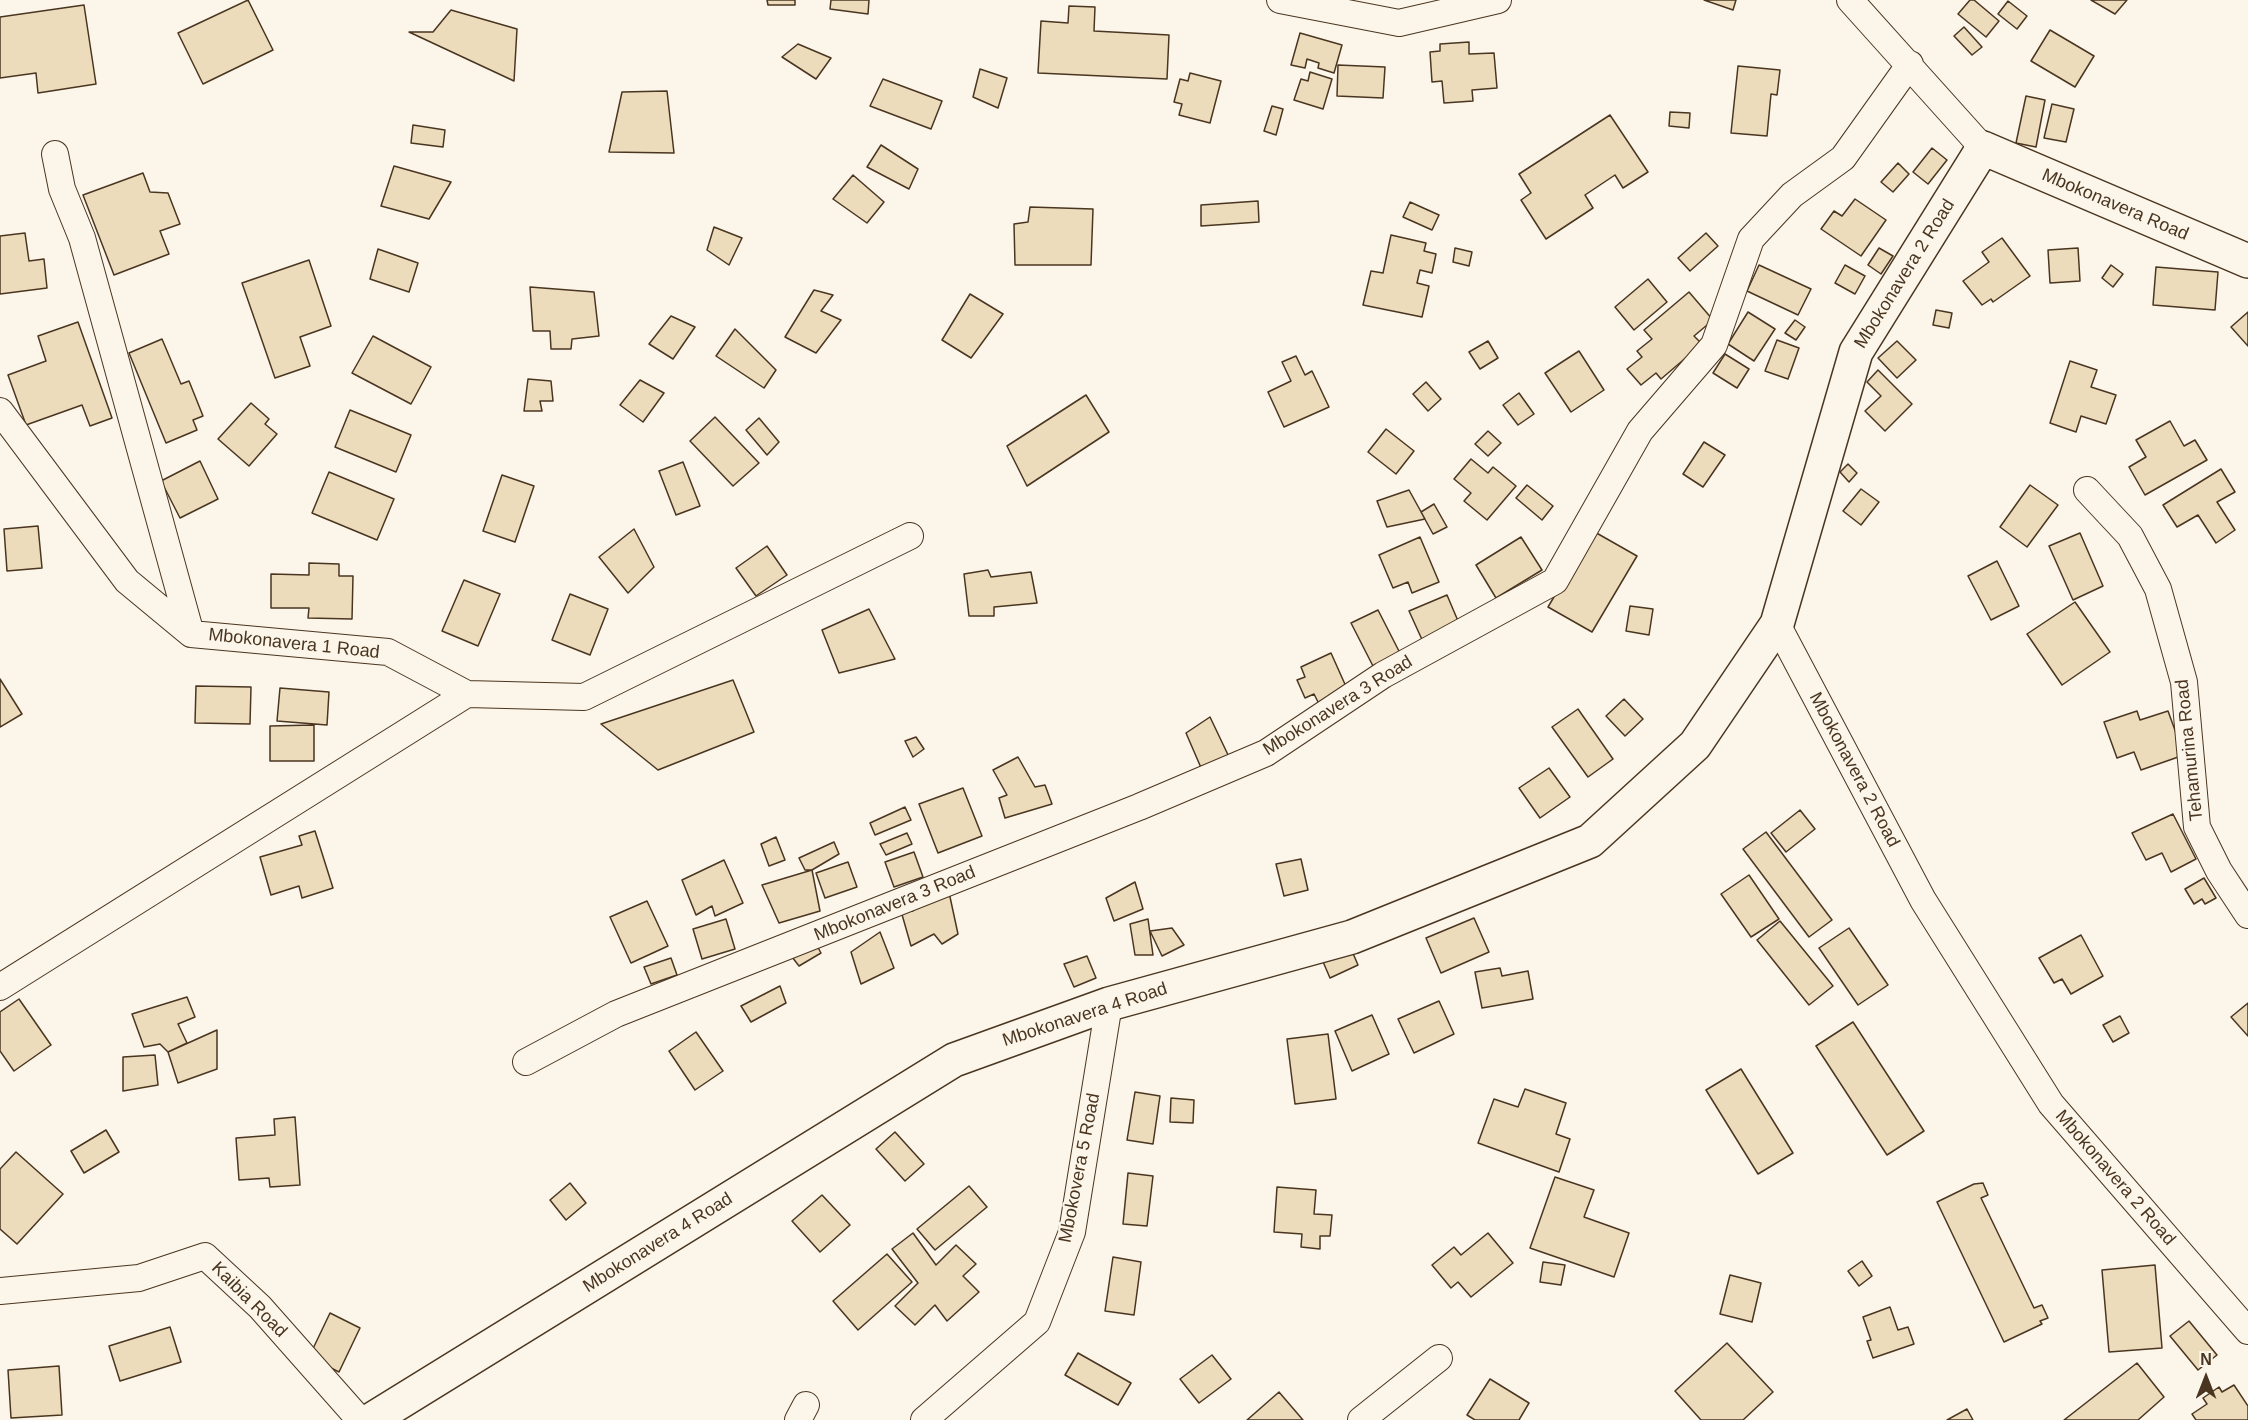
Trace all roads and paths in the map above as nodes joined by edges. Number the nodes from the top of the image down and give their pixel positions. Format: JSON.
{"nodes":[{"id":1,"x":1280,"y":0,"type":"edge"},
{"id":2,"x":1498,"y":0,"type":"edge"},
{"id":3,"x":1850,"y":0,"type":"edge"},
{"id":4,"x":1910,"y":64,"type":"junction"},
{"id":5,"x":1983,"y":148,"type":"junction"},
{"id":6,"x":55,"y":154,"type":"dead end"},
{"id":7,"x":2248,"y":261,"type":"edge"},
{"id":8,"x":0,"y":411,"type":"edge"},
{"id":9,"x":2087,"y":490,"type":"dead end"},
{"id":10,"x":910,"y":536,"type":"dead end"},
{"id":11,"x":1777,"y":624,"type":"junction"},
{"id":12,"x":191,"y":634,"type":"junction"},
{"id":13,"x":467,"y":694,"type":"junction"},
{"id":14,"x":2248,"y":915,"type":"edge"},
{"id":15,"x":0,"y":987,"type":"edge"},
{"id":16,"x":1109,"y":1004,"type":"junction"},
{"id":17,"x":526,"y":1062,"type":"dead end"},
{"id":18,"x":0,"y":1291,"type":"edge"},
{"id":19,"x":2248,"y":1330,"type":"edge"},
{"id":20,"x":1440,"y":1358,"type":"dead end"},
{"id":21,"x":360,"y":1420,"type":"edge"},
{"id":22,"x":371,"y":1420,"type":"edge"},
{"id":23,"x":924,"y":1420,"type":"edge"},
{"id":24,"x":1361,"y":1420,"type":"edge"}],
"edges":[{"from":1,"to":2,"type":"street"},
{"from":3,"to":4,"type":"street"},
{"from":4,"to":5,"type":"street"},
{"from":4,"to":17,"type":"street","name":"Mbokonavera 3 Road"},
{"from":5,"to":7,"type":"street","name":"Mbokonavera Road"},
{"from":5,"to":11,"type":"street","name":"Mbokonavera 2 Road"},
{"from":6,"to":12,"type":"street"},
{"from":8,"to":12,"type":"street","name":"Mbokonavera 1 Road"},
{"from":9,"to":14,"type":"street","name":"Tehamurina Road"},
{"from":10,"to":13,"type":"street"},
{"from":11,"to":16,"type":"street","name":"Mbokonavera 4 Road"},
{"from":11,"to":19,"type":"street","name":"Mbokonavera 2 Road"},
{"from":12,"to":13,"type":"street","name":"Mbokonavera 1 Road"},
{"from":13,"to":15,"type":"street"},
{"from":16,"to":22,"type":"street","name":"Mbokonavera 4 Road"},
{"from":16,"to":23,"type":"street","name":"Mbokovera 5 Road"},
{"from":18,"to":21,"type":"street","name":"Kaibia Road"},
{"from":20,"to":24,"type":"street"}]}
